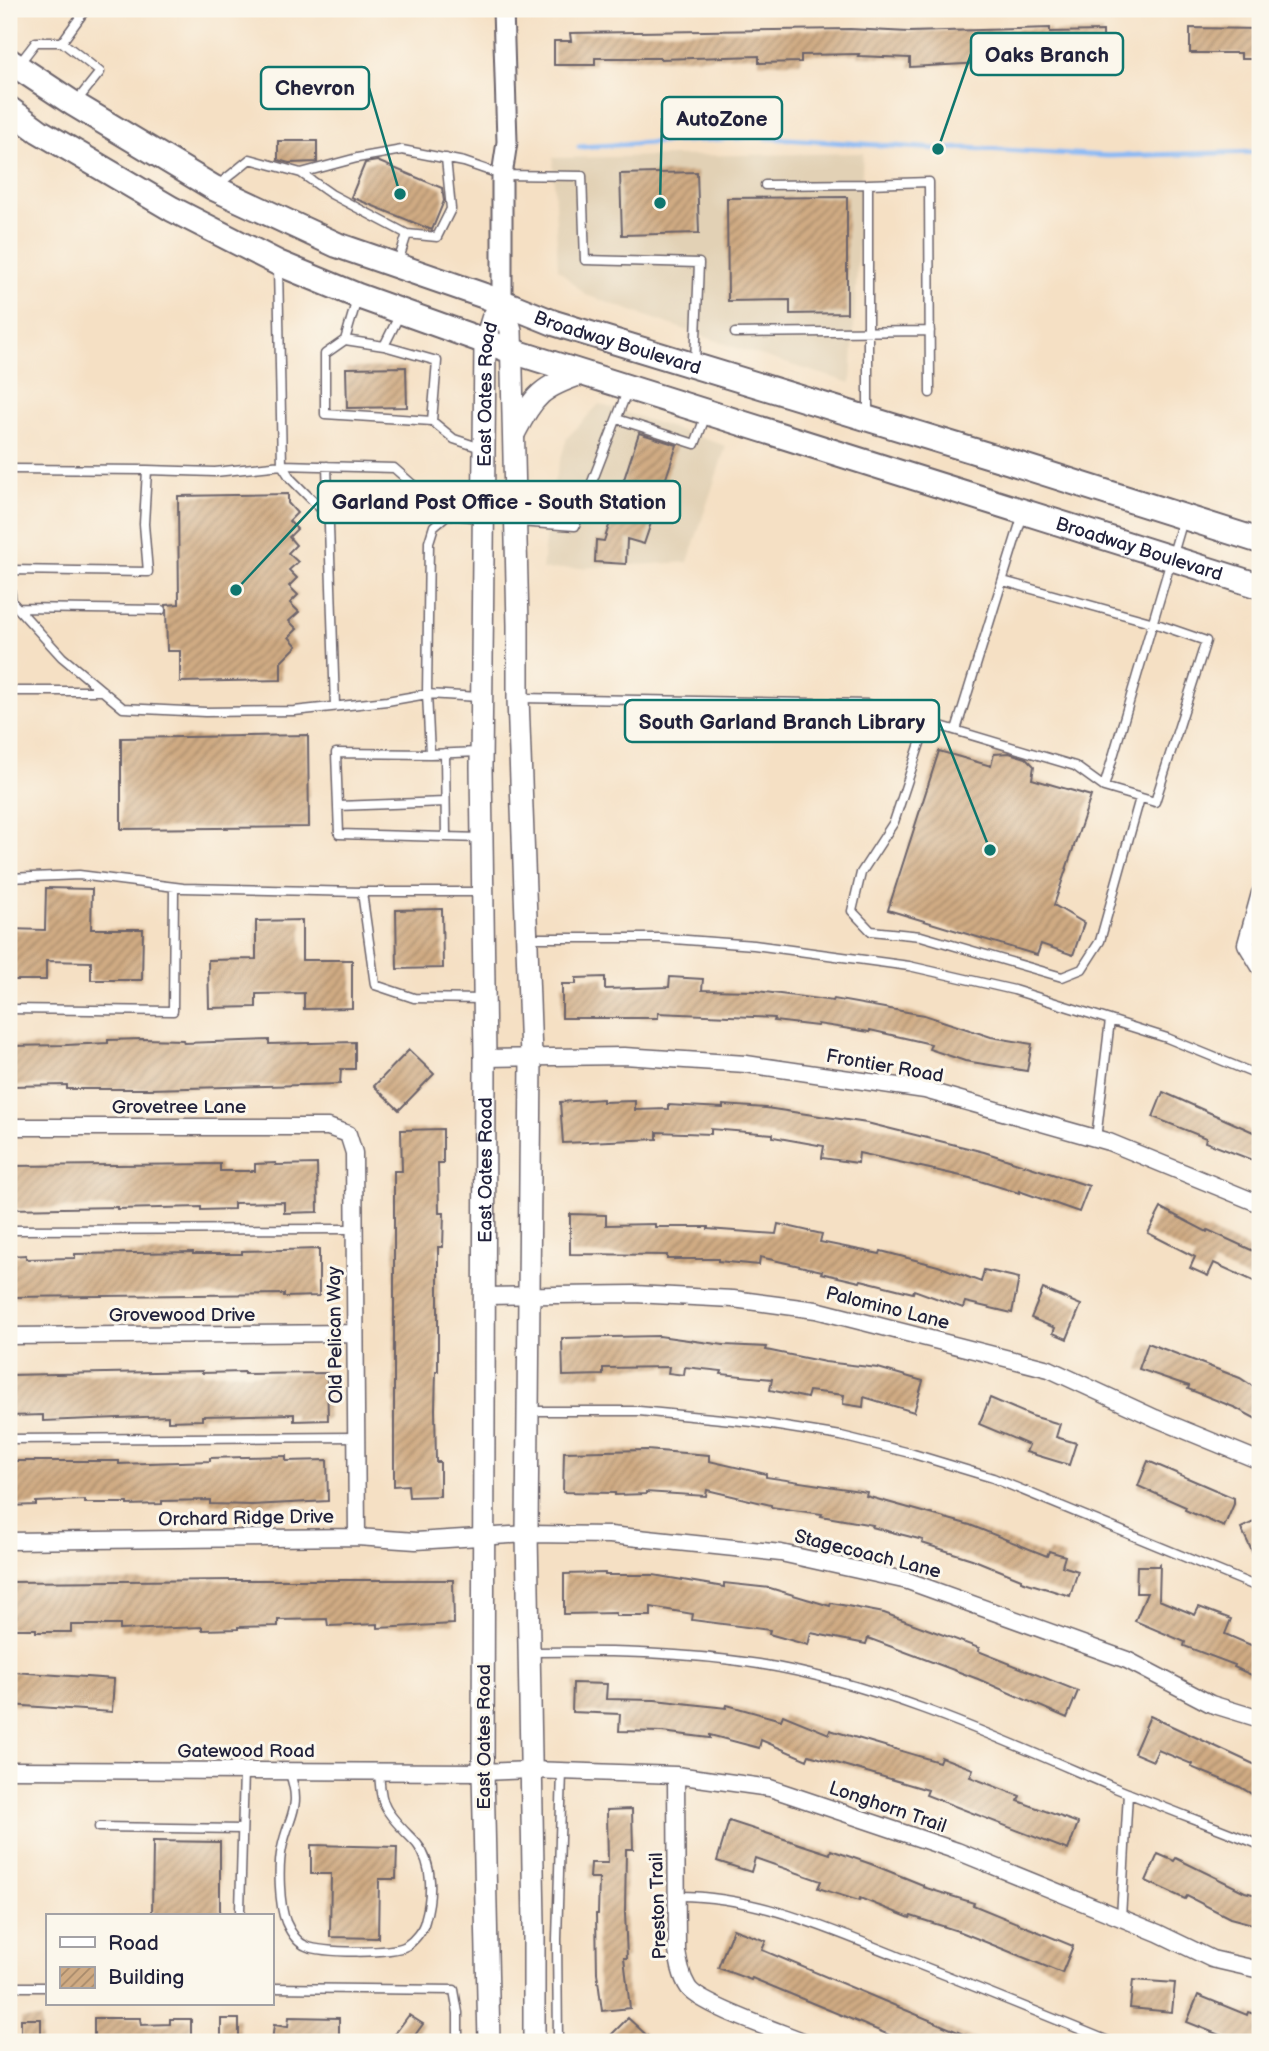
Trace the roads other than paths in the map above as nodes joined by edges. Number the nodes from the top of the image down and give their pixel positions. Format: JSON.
{"nodes":[{"id":1,"x":86,"y":9,"type":"edge"},
{"id":2,"x":503,"y":9,"type":"edge"},
{"id":3,"x":62,"y":42,"type":"junction"},
{"id":4,"x":13,"y":64,"type":"edge"},
{"id":5,"x":74,"y":104,"type":"junction"},
{"id":6,"x":9,"y":109,"type":"edge"},
{"id":7,"x":446,"y":158,"type":"junction"},
{"id":8,"x":301,"y":173,"type":"junction"},
{"id":9,"x":502,"y":175,"type":"junction"},
{"id":10,"x":868,"y":184,"type":"junction"},
{"id":11,"x":765,"y":185,"type":"dead end"},
{"id":12,"x":214,"y":188,"type":"junction"},
{"id":13,"x":407,"y":234,"type":"junction"},
{"id":14,"x":278,"y":263,"type":"junction"},
{"id":15,"x":397,"y":267,"type":"junction"},
{"id":16,"x":358,"y":296,"type":"junction"},
{"id":17,"x":502,"y":303,"type":"junction"},
{"id":18,"x":401,"y":312,"type":"junction"},
{"id":19,"x":868,"y":331,"type":"junction"},
{"id":20,"x":930,"y":331,"type":"junction"},
{"id":21,"x":735,"y":333,"type":"dead end"},
{"id":22,"x":345,"y":340,"type":"junction"},
{"id":23,"x":485,"y":342,"type":"junction"},
{"id":24,"x":384,"y":346,"type":"junction"},
{"id":25,"x":512,"y":351,"type":"junction"},
{"id":26,"x":695,"y":366,"type":"junction"},
{"id":27,"x":584,"y":373,"type":"junction"},
{"id":28,"x":628,"y":388,"type":"junction"},
{"id":29,"x":930,"y":393,"type":"dead end"},
{"id":30,"x":707,"y":412,"type":"junction"},
{"id":31,"x":617,"y":419,"type":"junction"},
{"id":32,"x":868,"y":419,"type":"junction"},
{"id":33,"x":432,"y":421,"type":"junction"},
{"id":34,"x":513,"y":435,"type":"junction"},
{"id":35,"x":484,"y":449,"type":"junction"},
{"id":36,"x":282,"y":465,"type":"junction"},
{"id":37,"x":327,"y":466,"type":"junction"},
{"id":38,"x":9,"y":469,"type":"edge"},
{"id":39,"x":147,"y":470,"type":"junction"},
{"id":40,"x":1024,"y":512,"type":"junction"},
{"id":41,"x":448,"y":514,"type":"junction"},
{"id":42,"x":328,"y":516,"type":"junction"},
{"id":43,"x":1184,"y":517,"type":"junction"},
{"id":44,"x":484,"y":519,"type":"junction"},
{"id":45,"x":515,"y":522,"type":"junction"},
{"id":46,"x":1260,"y":541,"type":"edge"},
{"id":47,"x":1173,"y":559,"type":"junction"},
{"id":48,"x":9,"y":570,"type":"edge"},
{"id":49,"x":9,"y":581,"type":"edge"},
{"id":50,"x":1003,"y":581,"type":"junction"},
{"id":51,"x":1260,"y":586,"type":"edge"},
{"id":52,"x":18,"y":608,"type":"junction"},
{"id":53,"x":161,"y":610,"type":"dead end"},
{"id":54,"x":1154,"y":623,"type":"junction"},
{"id":55,"x":9,"y":691,"type":"edge"},
{"id":56,"x":103,"y":691,"type":"junction"},
{"id":57,"x":428,"y":694,"type":"junction"},
{"id":58,"x":482,"y":697,"type":"junction"},
{"id":59,"x":518,"y":698,"type":"junction"},
{"id":60,"x":335,"y":706,"type":"junction"},
{"id":61,"x":928,"y":722,"type":"junction"},
{"id":62,"x":956,"y":730,"type":"junction"},
{"id":63,"x":482,"y":752,"type":"junction"},
{"id":64,"x":445,"y":753,"type":"junction"},
{"id":65,"x":430,"y":754,"type":"junction"},
{"id":66,"x":1104,"y":787,"type":"junction"},
{"id":67,"x":1140,"y":798,"type":"junction"},
{"id":68,"x":445,"y":802,"type":"junction"},
{"id":69,"x":338,"y":806,"type":"junction"},
{"id":70,"x":446,"y":837,"type":"junction"},
{"id":71,"x":482,"y":838,"type":"junction"},
{"id":72,"x":9,"y":878,"type":"edge"},
{"id":73,"x":174,"y":887,"type":"junction"},
{"id":74,"x":362,"y":892,"type":"junction"},
{"id":75,"x":483,"y":892,"type":"junction"},
{"id":76,"x":1260,"y":893,"type":"edge"},
{"id":77,"x":527,"y":938,"type":"junction"},
{"id":78,"x":1260,"y":967,"type":"edge"},
{"id":79,"x":484,"y":999,"type":"junction"},
{"id":80,"x":9,"y":1009,"type":"edge"},
{"id":81,"x":1110,"y":1020,"type":"junction"},
{"id":82,"x":531,"y":1055,"type":"junction"},
{"id":83,"x":485,"y":1058,"type":"junction"},
{"id":84,"x":1260,"y":1076,"type":"edge"},
{"id":85,"x":9,"y":1127,"type":"edge"},
{"id":86,"x":348,"y":1134,"type":"joint"},
{"id":87,"x":1096,"y":1139,"type":"junction"},
{"id":88,"x":1260,"y":1204,"type":"edge"},
{"id":89,"x":353,"y":1229,"type":"junction"},
{"id":90,"x":9,"y":1230,"type":"edge"},
{"id":91,"x":528,"y":1295,"type":"junction"},
{"id":92,"x":484,"y":1296,"type":"junction"},
{"id":93,"x":355,"y":1333,"type":"junction"},
{"id":94,"x":9,"y":1336,"type":"edge"},
{"id":95,"x":527,"y":1410,"type":"junction"},
{"id":96,"x":357,"y":1437,"type":"junction"},
{"id":97,"x":9,"y":1439,"type":"edge"},
{"id":98,"x":1260,"y":1461,"type":"edge"},
{"id":99,"x":527,"y":1534,"type":"junction"},
{"id":100,"x":357,"y":1537,"type":"junction"},
{"id":101,"x":483,"y":1539,"type":"junction"},
{"id":102,"x":9,"y":1541,"type":"edge"},
{"id":103,"x":1260,"y":1588,"type":"edge"},
{"id":104,"x":529,"y":1652,"type":"junction"},
{"id":105,"x":1260,"y":1719,"type":"edge"},
{"id":106,"x":9,"y":1770,"type":"edge"},
{"id":107,"x":531,"y":1770,"type":"junction"},
{"id":108,"x":244,"y":1771,"type":"junction"},
{"id":109,"x":289,"y":1771,"type":"junction"},
{"id":110,"x":562,"y":1771,"type":"junction"},
{"id":111,"x":379,"y":1772,"type":"junction"},
{"id":112,"x":483,"y":1772,"type":"junction"},
{"id":113,"x":676,"y":1775,"type":"junction"},
{"id":114,"x":1128,"y":1793,"type":"junction"},
{"id":115,"x":99,"y":1827,"type":"dead end"},
{"id":116,"x":242,"y":1829,"type":"junction"},
{"id":117,"x":1260,"y":1845,"type":"edge"},
{"id":118,"x":676,"y":1896,"type":"junction"},
{"id":119,"x":240,"y":1910,"type":"dead end"},
{"id":120,"x":1121,"y":1918,"type":"junction"},
{"id":121,"x":1260,"y":1970,"type":"edge"},
{"id":122,"x":9,"y":1987,"type":"edge"},
{"id":123,"x":46,"y":1987,"type":"edge"},
{"id":124,"x":273,"y":1988,"type":"edge"},
{"id":125,"x":458,"y":2042,"type":"edge"},
{"id":126,"x":489,"y":2042,"type":"edge"},
{"id":127,"x":534,"y":2042,"type":"edge"},
{"id":128,"x":558,"y":2042,"type":"edge"},
{"id":129,"x":805,"y":2042,"type":"edge"},
{"id":130,"x":1111,"y":2042,"type":"edge"}],
"edges":[{"from":1,"to":3,"type":"lane"},
{"from":2,"to":9,"type":"street","name":"East Oates Road"},
{"from":3,"to":4,"type":"lane"},
{"from":3,"to":5,"type":"lane"},
{"from":4,"to":5,"type":"main road","name":"Broadway Boulevard"},
{"from":5,"to":12,"type":"main road","name":"Broadway Boulevard"},
{"from":6,"to":14,"type":"main road","name":"Broadway Boulevard"},
{"from":7,"to":8,"type":"lane"},
{"from":7,"to":9,"type":"lane"},
{"from":7,"to":13,"type":"lane"},
{"from":8,"to":12,"type":"lane"},
{"from":8,"to":13,"type":"lane"},
{"from":9,"to":17,"type":"street","name":"East Oates Road"},
{"from":9,"to":26,"type":"lane"},
{"from":10,"to":11,"type":"lane"},
{"from":10,"to":19,"type":"lane"},
{"from":10,"to":20,"type":"lane"},
{"from":12,"to":15,"type":"main road","name":"Broadway Boulevard"},
{"from":13,"to":15,"type":"lane"},
{"from":14,"to":16,"type":"main road","name":"Broadway Boulevard"},
{"from":14,"to":36,"type":"lane"},
{"from":15,"to":17,"type":"main road","name":"Broadway Boulevard"},
{"from":16,"to":18,"type":"main road","name":"Broadway Boulevard"},
{"from":16,"to":22,"type":"lane"},
{"from":17,"to":23,"type":"main road","name":"East Oates Road"},
{"from":17,"to":25,"type":"main road","name":"East Oates Road"},
{"from":17,"to":26,"type":"main road","name":"Broadway Boulevard"},
{"from":18,"to":23,"type":"main road","name":"Broadway Boulevard"},
{"from":18,"to":24,"type":"lane"},
{"from":19,"to":20,"type":"lane"},
{"from":19,"to":21,"type":"lane"},
{"from":19,"to":32,"type":"lane"},
{"from":20,"to":29,"type":"lane"},
{"from":22,"to":24,"type":"lane"},
{"from":22,"to":33,"type":"lane"},
{"from":23,"to":25,"type":"main road","name":"Broadway Boulevard"},
{"from":23,"to":35,"type":"main road","name":"East Oates Road"},
{"from":24,"to":33,"type":"lane"},
{"from":25,"to":27,"type":"main road","name":"Broadway Boulevard"},
{"from":25,"to":34,"type":"main road","name":"East Oates Road"},
{"from":26,"to":32,"type":"main road","name":"Broadway Boulevard"},
{"from":27,"to":28,"type":"main road","name":"Broadway Boulevard"},
{"from":27,"to":34,"type":"main road"},
{"from":28,"to":30,"type":"main road","name":"Broadway Boulevard"},
{"from":28,"to":31,"type":"lane"},
{"from":30,"to":31,"type":"lane"},
{"from":30,"to":40,"type":"main road","name":"Broadway Boulevard"},
{"from":31,"to":45,"type":"lane"},
{"from":32,"to":43,"type":"main road","name":"Broadway Boulevard"},
{"from":33,"to":35,"type":"lane"},
{"from":34,"to":45,"type":"main road","name":"East Oates Road"},
{"from":35,"to":44,"type":"main road","name":"East Oates Road"},
{"from":36,"to":37,"type":"lane"},
{"from":36,"to":39,"type":"lane"},
{"from":36,"to":42,"type":"lane"},
{"from":37,"to":41,"type":"lane"},
{"from":37,"to":42,"type":"lane"},
{"from":38,"to":39,"type":"lane"},
{"from":39,"to":48,"type":"lane"},
{"from":40,"to":47,"type":"main road","name":"Broadway Boulevard"},
{"from":40,"to":50,"type":"lane"},
{"from":41,"to":44,"type":"lane"},
{"from":41,"to":57,"type":"lane"},
{"from":42,"to":60,"type":"lane"},
{"from":43,"to":46,"type":"main road","name":"Broadway Boulevard"},
{"from":43,"to":47,"type":"lane"},
{"from":44,"to":58,"type":"main road","name":"East Oates Road"},
{"from":45,"to":59,"type":"main road","name":"East Oates Road"},
{"from":47,"to":51,"type":"main road","name":"Broadway Boulevard"},
{"from":47,"to":54,"type":"lane"},
{"from":49,"to":52,"type":"lane"},
{"from":50,"to":54,"type":"lane"},
{"from":50,"to":62,"type":"lane"},
{"from":52,"to":53,"type":"lane"},
{"from":52,"to":56,"type":"lane"},
{"from":54,"to":66,"type":"lane"},
{"from":54,"to":67,"type":"lane"},
{"from":55,"to":56,"type":"lane"},
{"from":56,"to":60,"type":"lane"},
{"from":57,"to":58,"type":"lane"},
{"from":57,"to":60,"type":"lane"},
{"from":57,"to":65,"type":"lane"},
{"from":58,"to":59,"type":"main road"},
{"from":58,"to":63,"type":"main road","name":"East Oates Road"},
{"from":59,"to":61,"type":"lane"},
{"from":59,"to":77,"type":"main road","name":"East Oates Road"},
{"from":61,"to":62,"type":"lane"},
{"from":61,"to":67,"type":"lane"},
{"from":62,"to":66,"type":"lane"},
{"from":63,"to":64,"type":"lane"},
{"from":63,"to":71,"type":"main road","name":"East Oates Road"},
{"from":64,"to":65,"type":"lane"},
{"from":64,"to":68,"type":"lane"},
{"from":65,"to":69,"type":"lane"},
{"from":66,"to":67,"type":"lane"},
{"from":68,"to":69,"type":"lane"},
{"from":68,"to":70,"type":"lane"},
{"from":69,"to":70,"type":"lane"},
{"from":70,"to":71,"type":"lane"},
{"from":71,"to":75,"type":"main road","name":"East Oates Road"},
{"from":72,"to":73,"type":"lane"},
{"from":73,"to":74,"type":"lane"},
{"from":73,"to":80,"type":"lane"},
{"from":74,"to":75,"type":"lane"},
{"from":74,"to":79,"type":"lane"},
{"from":75,"to":79,"type":"main road","name":"East Oates Road"},
{"from":76,"to":78,"type":"street"},
{"from":77,"to":81,"type":"lane"},
{"from":77,"to":82,"type":"main road","name":"East Oates Road"},
{"from":79,"to":83,"type":"main road","name":"East Oates Road"},
{"from":81,"to":84,"type":"lane"},
{"from":81,"to":87,"type":"lane"},
{"from":82,"to":83,"type":"street","name":"Frontier Road"},
{"from":82,"to":87,"type":"street","name":"Frontier Road"},
{"from":82,"to":91,"type":"main road","name":"East Oates Road"},
{"from":83,"to":92,"type":"main road","name":"East Oates Road"},
{"from":85,"to":86,"type":"street","name":"Grovetree Lane"},
{"from":86,"to":89,"type":"street","name":"Old Pelican Way"},
{"from":87,"to":88,"type":"street","name":"Frontier Road"},
{"from":89,"to":90,"type":"lane"},
{"from":89,"to":93,"type":"street","name":"Old Pelican Way"},
{"from":91,"to":92,"type":"street","name":"Palomino Lane"},
{"from":91,"to":95,"type":"main road","name":"East Oates Road"},
{"from":91,"to":98,"type":"street","name":"Palomino Lane"},
{"from":92,"to":101,"type":"main road","name":"East Oates Road"},
{"from":93,"to":94,"type":"street","name":"Grovewood Drive"},
{"from":93,"to":96,"type":"street","name":"Old Pelican Way"},
{"from":95,"to":99,"type":"main road","name":"East Oates Road"},
{"from":95,"to":103,"type":"lane"},
{"from":96,"to":97,"type":"lane"},
{"from":96,"to":100,"type":"street","name":"Old Pelican Way"},
{"from":99,"to":101,"type":"street","name":"Stagecoach Lane"},
{"from":99,"to":104,"type":"main road","name":"East Oates Road"},
{"from":99,"to":105,"type":"street","name":"Stagecoach Lane"},
{"from":100,"to":101,"type":"street","name":"Orchard Ridge Drive"},
{"from":100,"to":102,"type":"street","name":"Orchard Ridge Drive"},
{"from":101,"to":112,"type":"main road","name":"East Oates Road"},
{"from":104,"to":107,"type":"main road","name":"East Oates Road"},
{"from":104,"to":114,"type":"lane"},
{"from":106,"to":108,"type":"street","name":"Gatewood Road"},
{"from":107,"to":110,"type":"street","name":"Longhorn Trail"},
{"from":107,"to":112,"type":"street","name":"Longhorn Trail"},
{"from":107,"to":127,"type":"main road","name":"East Oates Road"},
{"from":108,"to":109,"type":"street","name":"Gatewood Road"},
{"from":108,"to":116,"type":"lane"},
{"from":109,"to":111,"type":"street","name":"Gatewood Road"},
{"from":109,"to":111,"type":"lane"},
{"from":110,"to":113,"type":"street","name":"Longhorn Trail"},
{"from":110,"to":128,"type":"lane"},
{"from":111,"to":112,"type":"street","name":"Gatewood Road"},
{"from":112,"to":126,"type":"main road","name":"East Oates Road"},
{"from":113,"to":118,"type":"street","name":"Preston Trail"},
{"from":113,"to":120,"type":"street","name":"Longhorn Trail"},
{"from":114,"to":117,"type":"lane"},
{"from":114,"to":120,"type":"lane"},
{"from":115,"to":116,"type":"lane"},
{"from":116,"to":119,"type":"lane"},
{"from":118,"to":129,"type":"street","name":"Preston Trail"},
{"from":118,"to":130,"type":"lane"},
{"from":120,"to":121,"type":"street","name":"Longhorn Trail"},
{"from":122,"to":123,"type":"lane"},
{"from":124,"to":125,"type":"lane"}]}
